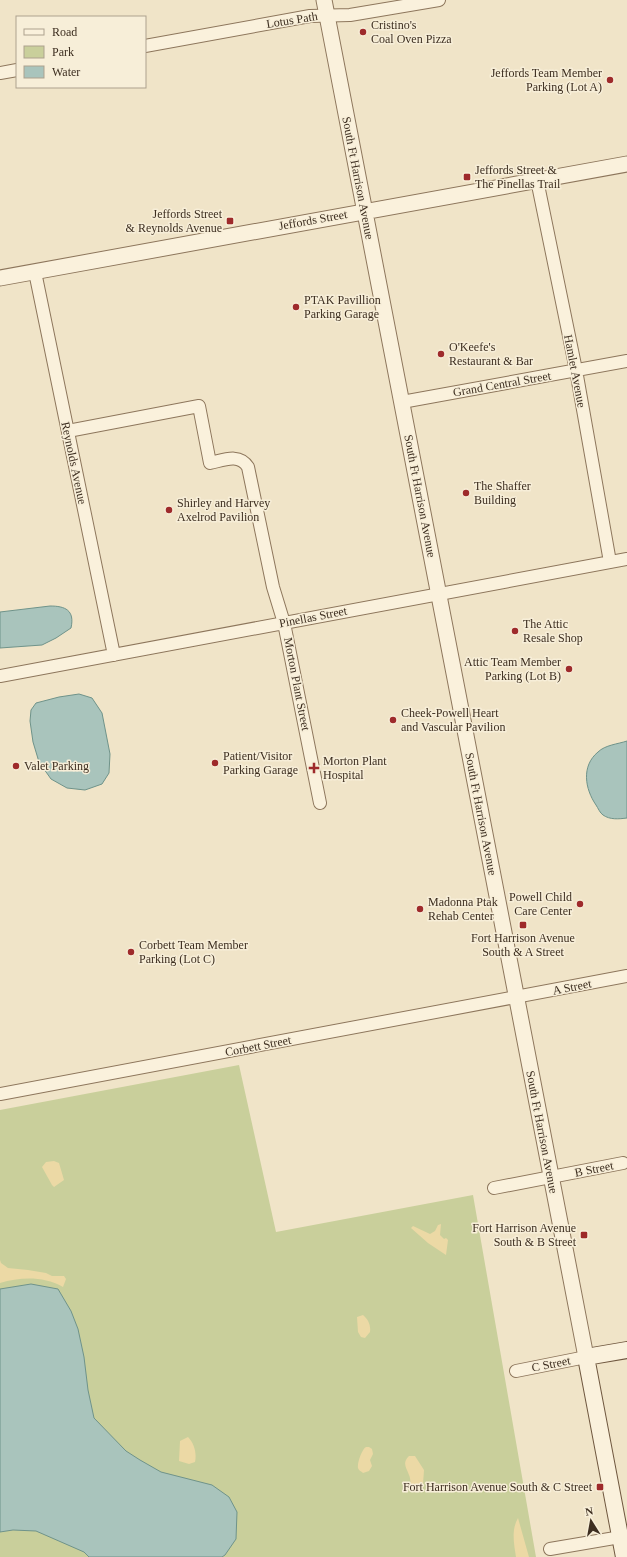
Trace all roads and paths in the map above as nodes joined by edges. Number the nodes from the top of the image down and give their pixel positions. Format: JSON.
{"nodes":[{"id":1,"x":324,"y":0,"type":"edge"},
{"id":2,"x":439,"y":0,"type":"edge"},
{"id":3,"x":327,"y":16,"type":"junction"},
{"id":4,"x":146,"y":46,"type":"edge"},
{"id":5,"x":16,"y":70,"type":"edge"},
{"id":6,"x":0,"y":73,"type":"edge"},
{"id":7,"x":627,"y":164,"type":"edge"},
{"id":8,"x":537,"y":180,"type":"junction"},
{"id":9,"x":365,"y":211,"type":"junction"},
{"id":10,"x":35,"y":272,"type":"junction"},
{"id":11,"x":0,"y":278,"type":"edge"},
{"id":12,"x":627,"y":361,"type":"edge"},
{"id":13,"x":576,"y":370,"type":"junction"},
{"id":14,"x":402,"y":402,"type":"junction"},
{"id":15,"x":68,"y":432,"type":"junction"},
{"id":16,"x":627,"y":559,"type":"edge"},
{"id":17,"x":610,"y":562,"type":"junction"},
{"id":18,"x":439,"y":594,"type":"junction"},
{"id":19,"x":284,"y":622,"type":"junction"},
{"id":20,"x":114,"y":655,"type":"junction"},
{"id":21,"x":0,"y":676,"type":"edge"},
{"id":22,"x":320,"y":803,"type":"dead end"},
{"id":23,"x":627,"y":976,"type":"edge"},
{"id":24,"x":516,"y":998,"type":"junction"},
{"id":25,"x":0,"y":1094,"type":"edge"},
{"id":26,"x":623,"y":1164,"type":"dead end"},
{"id":27,"x":551,"y":1177,"type":"junction"},
{"id":28,"x":494,"y":1188,"type":"dead end"},
{"id":29,"x":627,"y":1350,"type":"edge"},
{"id":30,"x":586,"y":1357,"type":"junction"},
{"id":31,"x":516,"y":1371,"type":"dead end"},
{"id":32,"x":624,"y":1537,"type":"edge"},
{"id":33,"x":550,"y":1549,"type":"dead end"},
{"id":34,"x":624,"y":1557,"type":"edge"}],
"edges":[{"from":1,"to":3,"type":"street","name":"South Ft Harrison Avenue"},
{"from":2,"to":3,"type":"street","name":"Lotus Path"},
{"from":3,"to":4,"type":"street","name":"Lotus Path"},
{"from":3,"to":9,"type":"street","name":"South Ft Harrison Avenue"},
{"from":5,"to":6,"type":"street"},
{"from":7,"to":8,"type":"street","name":"Jeffords Street"},
{"from":8,"to":9,"type":"street","name":"Jeffords Street"},
{"from":8,"to":13,"type":"street","name":"Hamlet Avenue"},
{"from":9,"to":10,"type":"street","name":"Jeffords Street"},
{"from":9,"to":14,"type":"street","name":"South Ft Harrison Avenue"},
{"from":10,"to":11,"type":"street","name":"Jeffords Street"},
{"from":10,"to":15,"type":"street","name":"Reynolds Avenue"},
{"from":12,"to":13,"type":"street","name":"Grand Central Street"},
{"from":13,"to":14,"type":"street","name":"Grand Central Street"},
{"from":13,"to":17,"type":"street","name":"Hamlet Avenue"},
{"from":14,"to":18,"type":"street","name":"South Ft Harrison Avenue"},
{"from":15,"to":19,"type":"street","name":"Morton Plant Street"},
{"from":15,"to":20,"type":"street","name":"Reynolds Avenue"},
{"from":16,"to":17,"type":"street","name":"Pinellas Street"},
{"from":17,"to":18,"type":"street","name":"Pinellas Street"},
{"from":18,"to":19,"type":"street","name":"Pinellas Street"},
{"from":18,"to":24,"type":"street","name":"South Ft Harrison Avenue"},
{"from":19,"to":20,"type":"street","name":"Pinellas Street"},
{"from":19,"to":22,"type":"street","name":"Morton Plant Street"},
{"from":20,"to":21,"type":"street","name":"Pinellas Street"},
{"from":23,"to":24,"type":"street","name":"A Street"},
{"from":24,"to":25,"type":"street","name":"Corbett Street"},
{"from":24,"to":27,"type":"street","name":"South Ft Harrison Avenue"},
{"from":26,"to":27,"type":"street","name":"B Street"},
{"from":27,"to":28,"type":"street","name":"B Street"},
{"from":27,"to":30,"type":"street","name":"South Ft Harrison Avenue"},
{"from":29,"to":30,"type":"main road"},
{"from":30,"to":31,"type":"street","name":"C Street"},
{"from":30,"to":32,"type":"main road","name":"South Ft Harrison Avenue"},
{"from":32,"to":33,"type":"street"},
{"from":32,"to":34,"type":"main road","name":"South Ft Harrison Avenue"}]}
